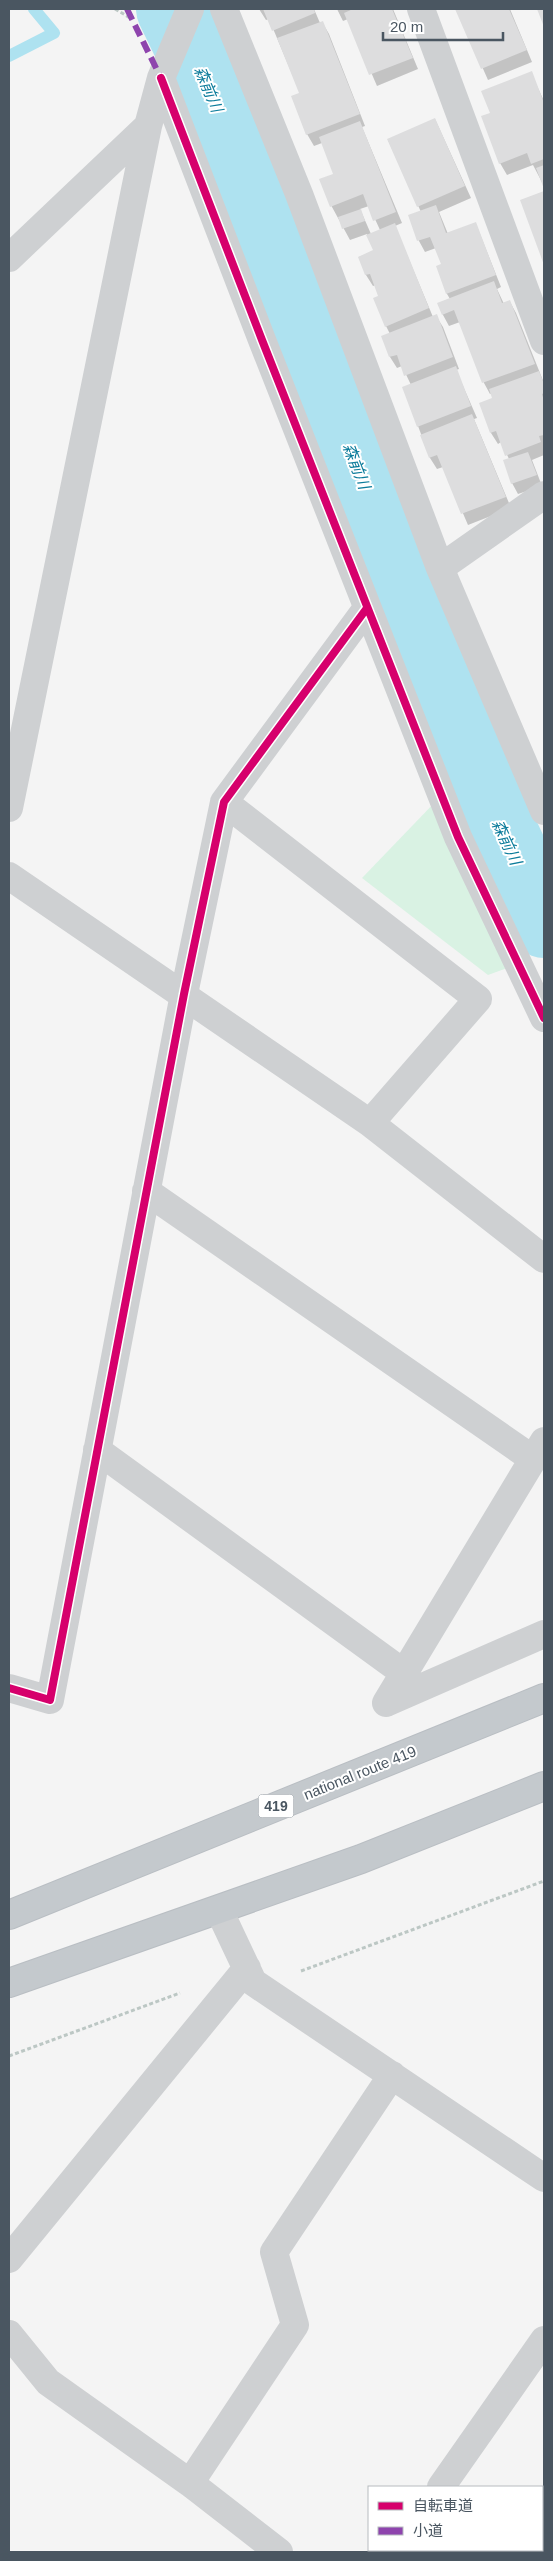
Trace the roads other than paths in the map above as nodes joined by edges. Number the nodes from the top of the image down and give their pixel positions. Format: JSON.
{"nodes":[{"id":1,"x":190,"y":9,"type":"edge"},
{"id":2,"x":224,"y":9,"type":"edge"},
{"id":3,"x":422,"y":9,"type":"edge"},
{"id":4,"x":161,"y":78,"type":"junction"},
{"id":5,"x":148,"y":126,"type":"junction"},
{"id":6,"x":9,"y":258,"type":"edge"},
{"id":7,"x":544,"y":341,"type":"edge"},
{"id":8,"x":544,"y":495,"type":"edge"},
{"id":9,"x":440,"y":568,"type":"junction"},
{"id":10,"x":367,"y":608,"type":"junction"},
{"id":11,"x":224,"y":802,"type":"junction"},
{"id":12,"x":9,"y":808,"type":"edge"},
{"id":13,"x":544,"y":811,"type":"edge"},
{"id":14,"x":9,"y":876,"type":"edge"},
{"id":15,"x":184,"y":994,"type":"junction"},
{"id":16,"x":544,"y":1018,"type":"edge"},
{"id":17,"x":370,"y":1123,"type":"junction"},
{"id":18,"x":146,"y":1191,"type":"junction"},
{"id":19,"x":544,"y":1258,"type":"edge"},
{"id":20,"x":98,"y":1450,"type":"junction"},
{"id":21,"x":539,"y":1450,"type":"edge"},
{"id":22,"x":544,"y":1634,"type":"edge"},
{"id":23,"x":404,"y":1673,"type":"junction"},
{"id":24,"x":9,"y":1688,"type":"edge"},
{"id":25,"x":544,"y":1698,"type":"edge"},
{"id":26,"x":544,"y":1786,"type":"edge"},
{"id":27,"x":219,"y":1910,"type":"junction"},
{"id":28,"x":9,"y":1915,"type":"edge"},
{"id":29,"x":247,"y":1968,"type":"junction"},
{"id":30,"x":9,"y":1983,"type":"edge"},
{"id":31,"x":392,"y":2075,"type":"junction"},
{"id":32,"x":544,"y":2178,"type":"edge"},
{"id":33,"x":9,"y":2259,"type":"edge"},
{"id":34,"x":9,"y":2334,"type":"edge"},
{"id":35,"x":544,"y":2340,"type":"edge"},
{"id":36,"x":190,"y":2483,"type":"junction"},
{"id":37,"x":442,"y":2486,"type":"edge"},
{"id":38,"x":279,"y":2552,"type":"edge"}],
"edges":[{"from":1,"to":4,"type":"street"},
{"from":2,"to":9,"type":"street"},
{"from":3,"to":7,"type":"street"},
{"from":4,"to":5,"type":"street"},
{"from":4,"to":10,"type":"street"},
{"from":5,"to":6,"type":"street"},
{"from":5,"to":12,"type":"street"},
{"from":8,"to":9,"type":"street"},
{"from":9,"to":13,"type":"street"},
{"from":10,"to":11,"type":"street"},
{"from":10,"to":16,"type":"street"},
{"from":11,"to":15,"type":"street"},
{"from":11,"to":17,"type":"street"},
{"from":14,"to":15,"type":"street"},
{"from":15,"to":17,"type":"street"},
{"from":15,"to":18,"type":"street"},
{"from":17,"to":19,"type":"street"},
{"from":18,"to":20,"type":"street"},
{"from":18,"to":21,"type":"street"},
{"from":20,"to":23,"type":"street"},
{"from":20,"to":24,"type":"street"},
{"from":21,"to":23,"type":"street"},
{"from":22,"to":23,"type":"street"},
{"from":25,"to":28,"type":"highway","name":"national route 419","number":"419"},
{"from":26,"to":27,"type":"highway"},
{"from":27,"to":29,"type":"street"},
{"from":27,"to":30,"type":"highway"},
{"from":29,"to":31,"type":"street"},
{"from":29,"to":33,"type":"street"},
{"from":31,"to":32,"type":"street"},
{"from":31,"to":36,"type":"street"},
{"from":34,"to":36,"type":"street"},
{"from":35,"to":37,"type":"street"},
{"from":36,"to":38,"type":"street"}]}
